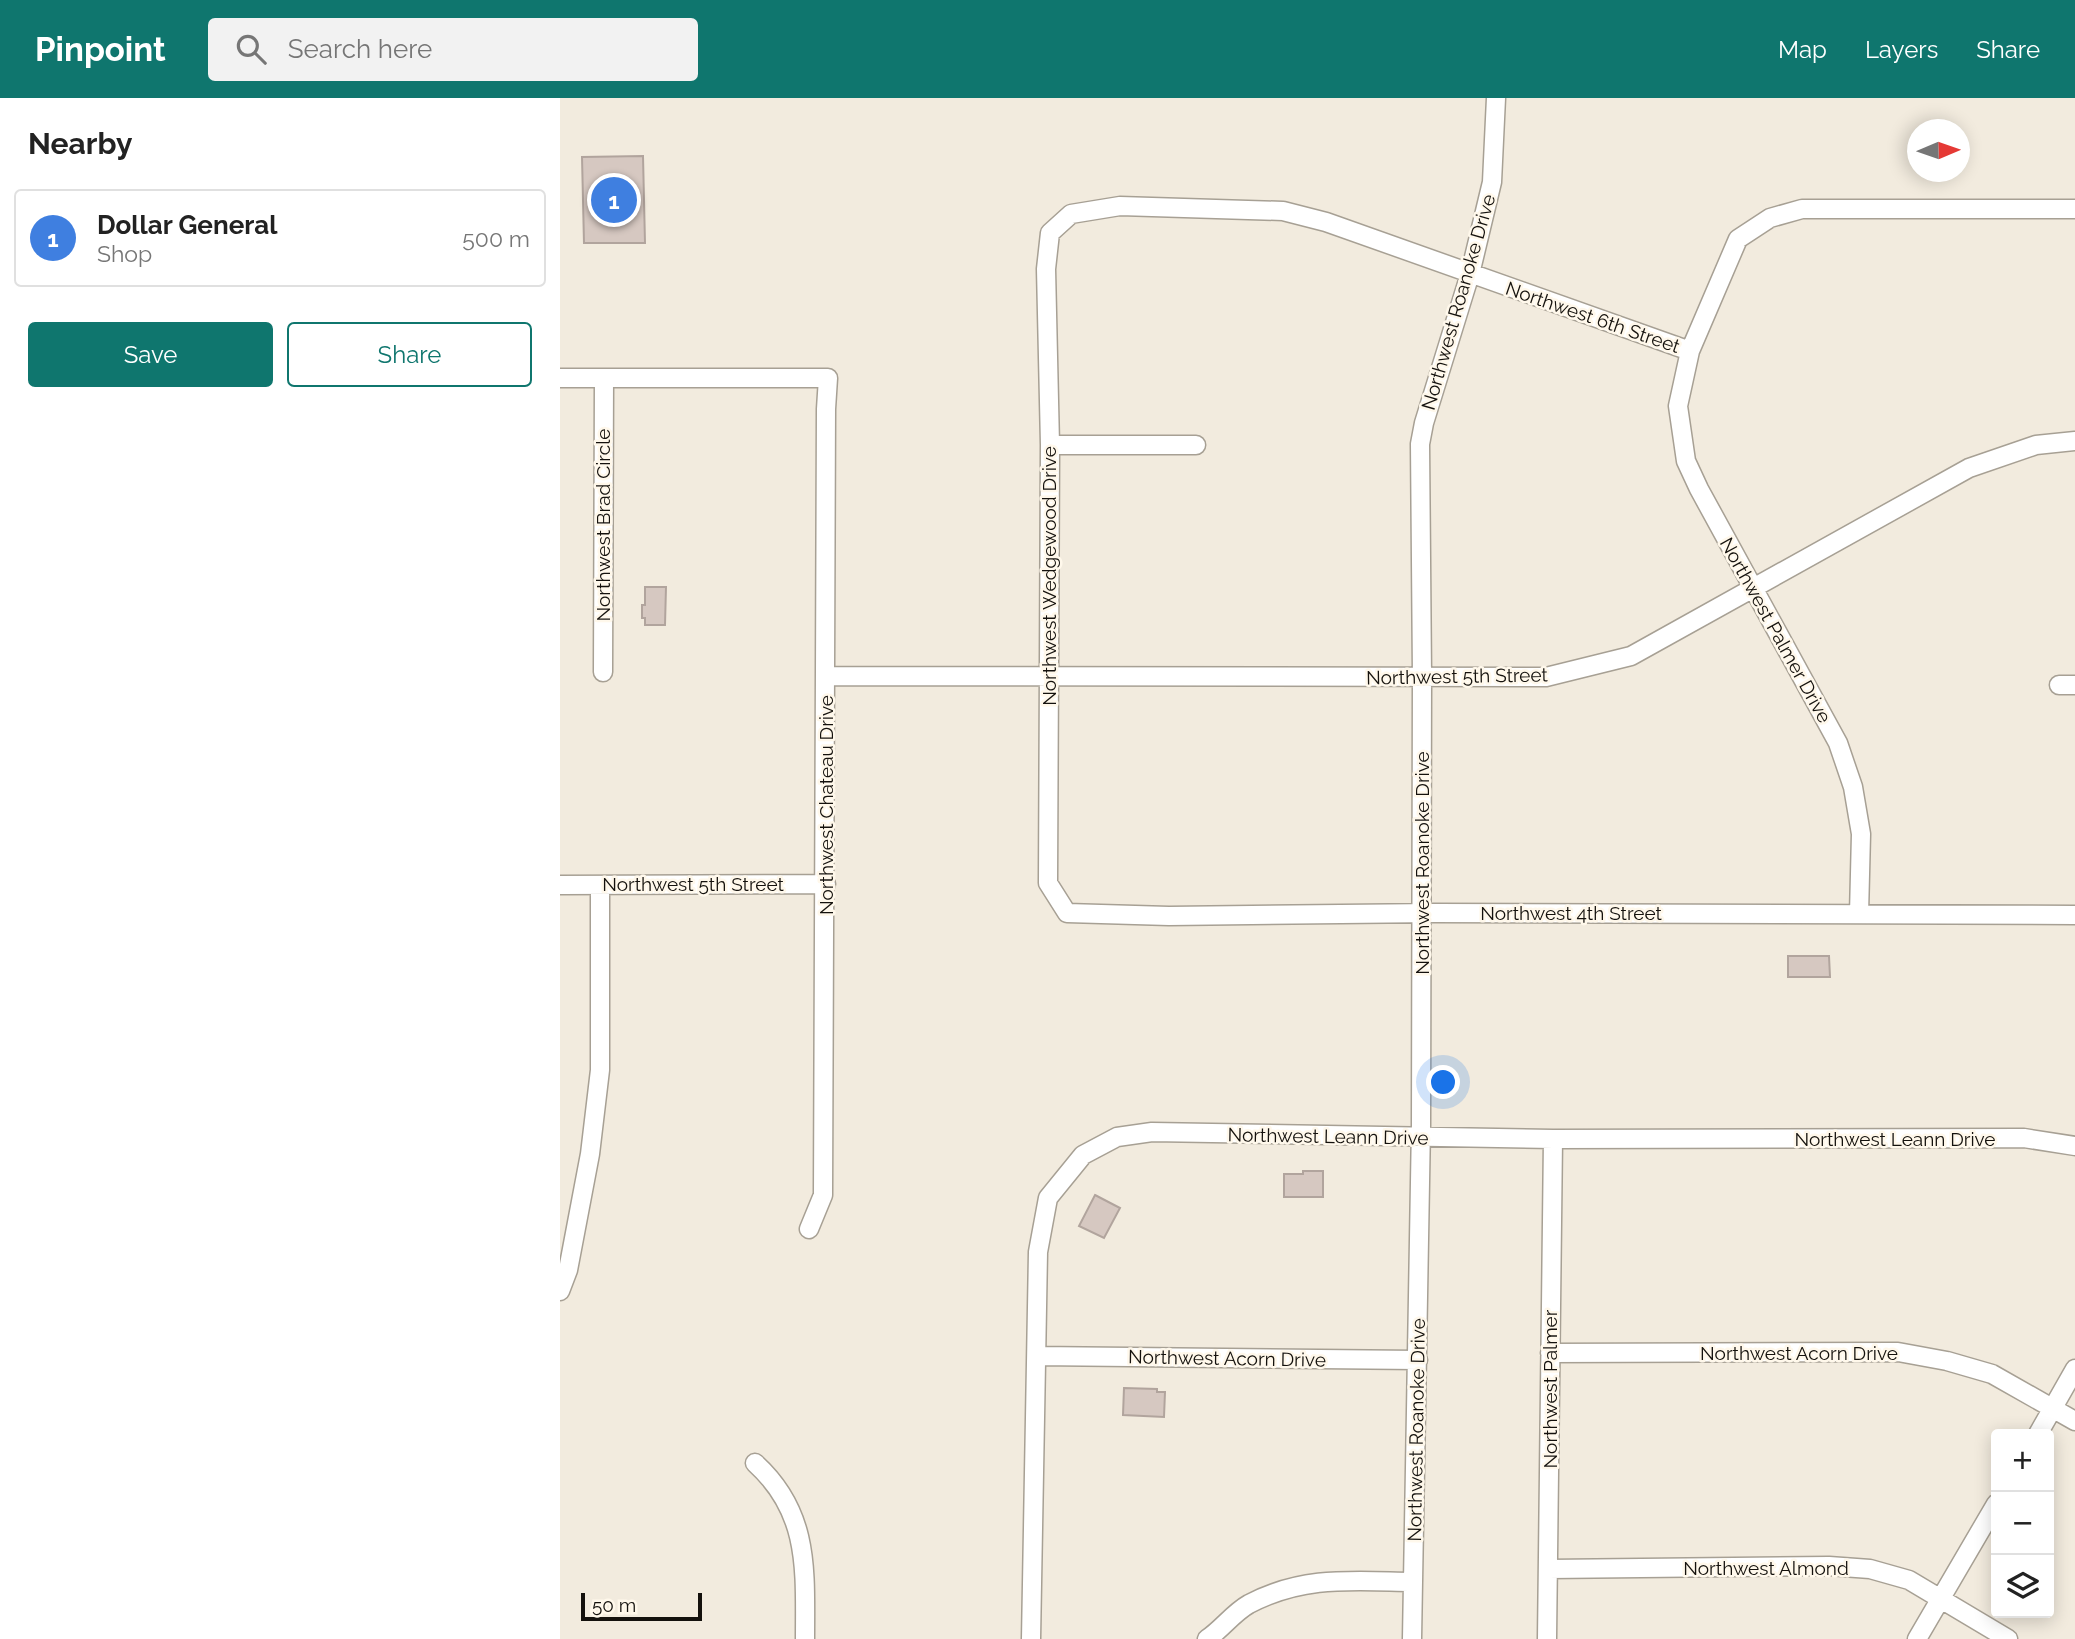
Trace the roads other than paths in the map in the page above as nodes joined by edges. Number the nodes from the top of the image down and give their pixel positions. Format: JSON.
{"nodes":[{"id":1,"x":1496,"y":98,"type":"edge"},
{"id":2,"x":2075,"y":209,"type":"edge"},
{"id":3,"x":1050,"y":233,"type":"joint"},
{"id":4,"x":1470,"y":274,"type":"junction"},
{"id":5,"x":1690,"y":351,"type":"junction"},
{"id":6,"x":560,"y":378,"type":"edge"},
{"id":7,"x":604,"y":378,"type":"junction"},
{"id":8,"x":2075,"y":441,"type":"edge"},
{"id":9,"x":1196,"y":444,"type":"dead end"},
{"id":10,"x":1050,"y":445,"type":"junction"},
{"id":11,"x":1753,"y":589,"type":"junction"},
{"id":12,"x":603,"y":672,"type":"dead end"},
{"id":13,"x":826,"y":676,"type":"junction"},
{"id":14,"x":1049,"y":677,"type":"junction"},
{"id":15,"x":1422,"y":677,"type":"junction"},
{"id":16,"x":826,"y":884,"type":"junction"},
{"id":17,"x":560,"y":885,"type":"edge"},
{"id":18,"x":600,"y":885,"type":"junction"},
{"id":19,"x":1067,"y":913,"type":"joint"},
{"id":20,"x":1422,"y":914,"type":"junction"},
{"id":21,"x":1860,"y":914,"type":"junction"},
{"id":22,"x":2075,"y":915,"type":"edge"},
{"id":23,"x":1421,"y":1138,"type":"junction"},
{"id":24,"x":1553,"y":1139,"type":"junction"},
{"id":25,"x":2075,"y":1146,"type":"edge"},
{"id":26,"x":808,"y":1229,"type":"dead end"},
{"id":27,"x":560,"y":1291,"type":"edge"},
{"id":28,"x":1550,"y":1353,"type":"junction"},
{"id":29,"x":1037,"y":1356,"type":"junction"},
{"id":30,"x":1418,"y":1360,"type":"junction"},
{"id":31,"x":2075,"y":1370,"type":"edge"},
{"id":32,"x":2053,"y":1408,"type":"junction"},
{"id":33,"x":2075,"y":1421,"type":"edge"},
{"id":34,"x":2041,"y":1429,"type":"edge"},
{"id":35,"x":755,"y":1463,"type":"dead end"},
{"id":36,"x":1991,"y":1512,"type":"edge"},
{"id":37,"x":1549,"y":1569,"type":"junction"},
{"id":38,"x":1413,"y":1582,"type":"junction"},
{"id":39,"x":1941,"y":1597,"type":"junction"},
{"id":40,"x":1212,"y":1638,"type":"edge"},
{"id":41,"x":805,"y":1639,"type":"edge"},
{"id":42,"x":1031,"y":1639,"type":"edge"},
{"id":43,"x":1412,"y":1639,"type":"edge"},
{"id":44,"x":1547,"y":1639,"type":"edge"},
{"id":45,"x":1917,"y":1639,"type":"edge"},
{"id":46,"x":2008,"y":1639,"type":"edge"}],
"edges":[{"from":1,"to":4,"type":"street","name":"Northwest Roanoke Drive"},
{"from":2,"to":5,"type":"street","name":"Northwest 6th Street"},
{"from":3,"to":4,"type":"street","name":"Northwest 6th Street"},
{"from":3,"to":10,"type":"street","name":"Northwest Wedgewood Drive"},
{"from":4,"to":5,"type":"street","name":"Northwest 6th Street"},
{"from":4,"to":15,"type":"street","name":"Northwest Roanoke Drive"},
{"from":5,"to":11,"type":"street","name":"Northwest Palmer Drive"},
{"from":6,"to":7,"type":"street"},
{"from":7,"to":12,"type":"street","name":"Northwest Brad Circle"},
{"from":7,"to":13,"type":"street","name":"Northwest Chateau Drive"},
{"from":8,"to":11,"type":"street","name":"Northwest 5th Street"},
{"from":9,"to":10,"type":"street"},
{"from":10,"to":14,"type":"street","name":"Northwest Wedgewood Drive"},
{"from":11,"to":15,"type":"street","name":"Northwest 5th Street"},
{"from":11,"to":21,"type":"street","name":"Northwest Palmer Drive"},
{"from":13,"to":14,"type":"street","name":"Northwest 5th Street"},
{"from":13,"to":16,"type":"street","name":"Northwest Chateau Drive"},
{"from":14,"to":15,"type":"street","name":"Northwest 5th Street"},
{"from":14,"to":19,"type":"street","name":"Northwest Wedgewood Drive"},
{"from":15,"to":20,"type":"street","name":"Northwest Roanoke Drive"},
{"from":16,"to":18,"type":"street","name":"Northwest 5th Street"},
{"from":16,"to":26,"type":"street","name":"Northwest Chateau Drive"},
{"from":17,"to":18,"type":"street","name":"Northwest 5th Street"},
{"from":18,"to":27,"type":"street"},
{"from":19,"to":20,"type":"street","name":"Northwest 4th Street"},
{"from":20,"to":21,"type":"street","name":"Northwest 4th Street"},
{"from":20,"to":23,"type":"street","name":"Northwest Roanoke Drive"},
{"from":21,"to":22,"type":"street","name":"Northwest 4th Street"},
{"from":23,"to":24,"type":"street","name":"Northwest Leann Drive"},
{"from":23,"to":29,"type":"street","name":"Northwest Leann Drive"},
{"from":23,"to":30,"type":"street","name":"Northwest Roanoke Drive"},
{"from":24,"to":25,"type":"street","name":"Northwest Leann Drive"},
{"from":24,"to":28,"type":"street","name":"Northwest Palmer"},
{"from":28,"to":32,"type":"street","name":"Northwest Acorn Drive"},
{"from":28,"to":37,"type":"street","name":"Northwest Palmer"},
{"from":29,"to":30,"type":"street","name":"Northwest Acorn Drive"},
{"from":29,"to":42,"type":"street","name":"Northwest Leann Drive"},
{"from":30,"to":38,"type":"street","name":"Northwest Roanoke Drive"},
{"from":31,"to":32,"type":"street"},
{"from":32,"to":33,"type":"street","name":"Northwest Acorn Drive"},
{"from":32,"to":34,"type":"street"},
{"from":35,"to":41,"type":"street"},
{"from":36,"to":39,"type":"street"},
{"from":37,"to":39,"type":"street","name":"Northwest Almond"},
{"from":37,"to":44,"type":"street","name":"Northwest Palmer"},
{"from":38,"to":40,"type":"street"},
{"from":38,"to":43,"type":"street","name":"Northwest Roanoke Drive"},
{"from":39,"to":45,"type":"street"},
{"from":39,"to":46,"type":"street","name":"Northwest Almond"}]}
